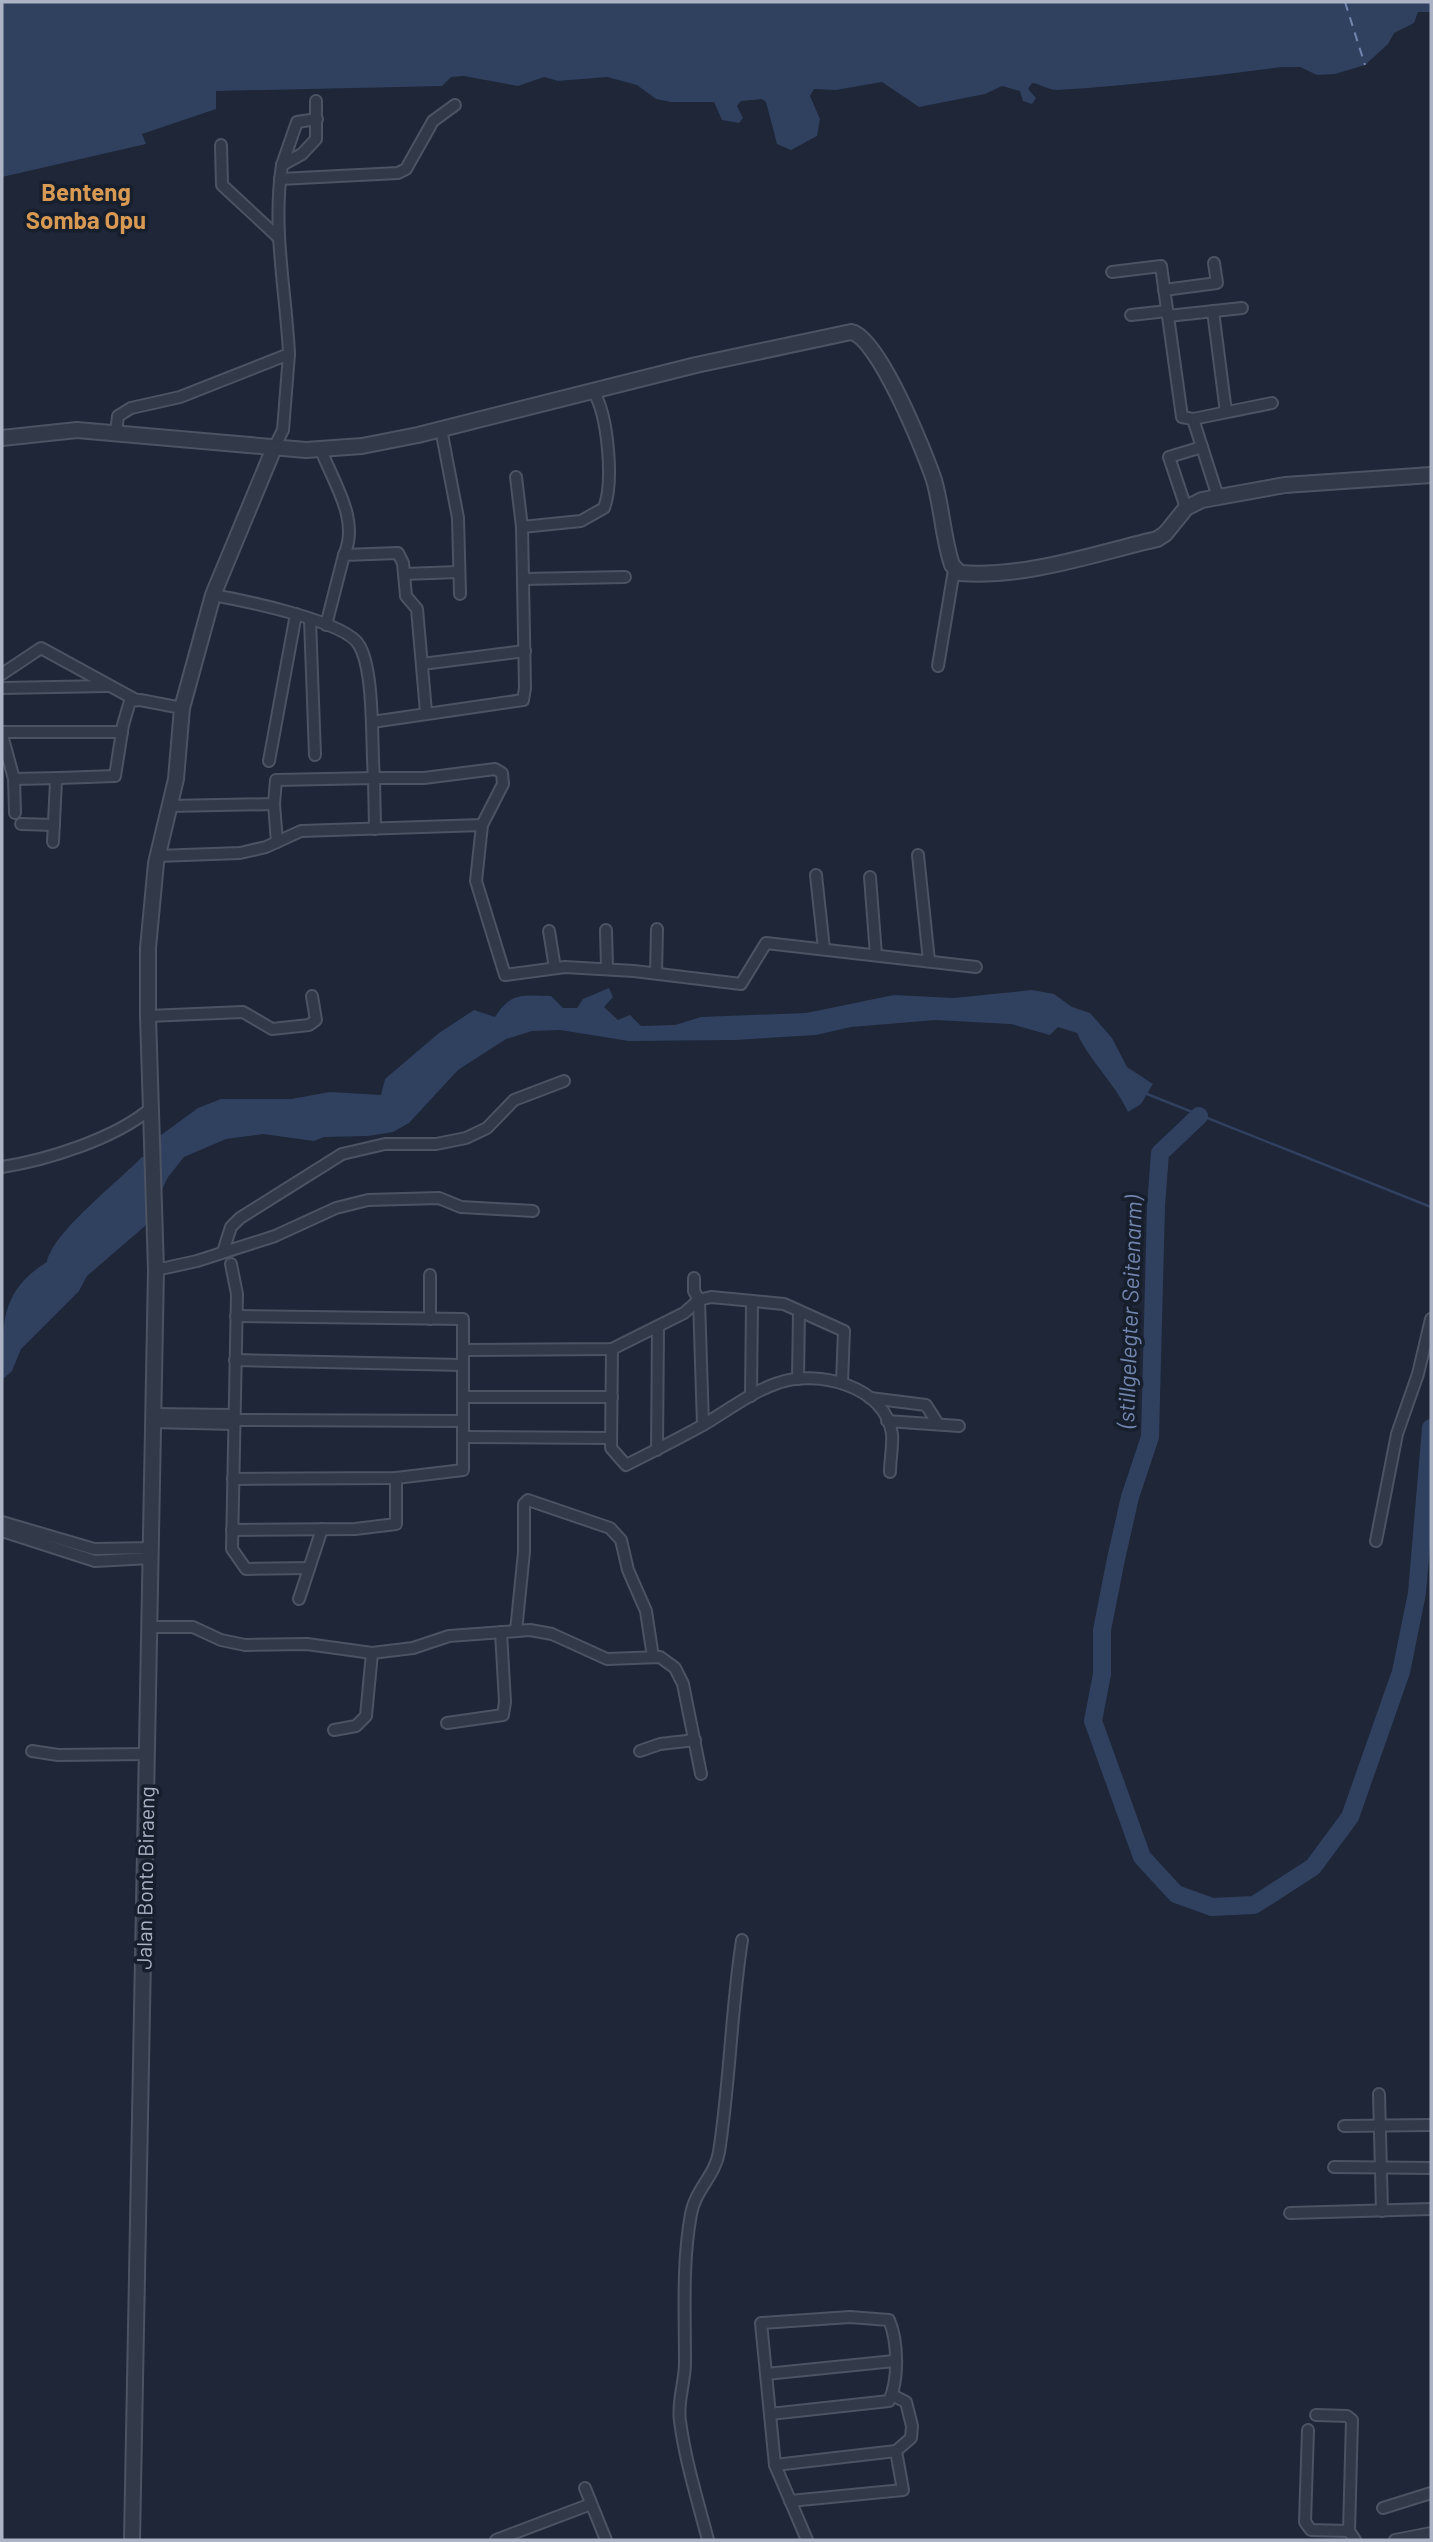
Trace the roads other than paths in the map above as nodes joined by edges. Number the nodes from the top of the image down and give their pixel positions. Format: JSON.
{"nodes":[{"id":1,"x":316,"y":101,"type":"dead end"},
{"id":2,"x":455,"y":105,"type":"dead end"},
{"id":3,"x":317,"y":119,"type":"junction"},
{"id":4,"x":221,"y":145,"type":"dead end"},
{"id":5,"x":282,"y":165,"type":"junction"},
{"id":6,"x":280,"y":179,"type":"junction"},
{"id":7,"x":278,"y":237,"type":"junction"},
{"id":8,"x":1214,"y":263,"type":"dead end"},
{"id":9,"x":1112,"y":272,"type":"dead end"},
{"id":10,"x":1164,"y":290,"type":"junction"},
{"id":11,"x":1242,"y":309,"type":"dead end"},
{"id":12,"x":1213,"y":312,"type":"junction"},
{"id":13,"x":1167,"y":314,"type":"junction"},
{"id":14,"x":1131,"y":315,"type":"dead end"},
{"id":15,"x":289,"y":354,"type":"junction"},
{"id":16,"x":593,"y":391,"type":"junction"},
{"id":17,"x":1272,"y":403,"type":"dead end"},
{"id":18,"x":1226,"y":412,"type":"junction"},
{"id":19,"x":1193,"y":419,"type":"junction"},
{"id":20,"x":441,"y":429,"type":"junction"},
{"id":21,"x":116,"y":432,"type":"junction"},
{"id":22,"x":2,"y":438,"type":"edge"},
{"id":23,"x":1202,"y":447,"type":"junction"},
{"id":24,"x":274,"y":448,"type":"junction"},
{"id":25,"x":321,"y":450,"type":"junction"},
{"id":26,"x":1431,"y":475,"type":"edge"},
{"id":27,"x":516,"y":477,"type":"dead end"},
{"id":28,"x":1218,"y":497,"type":"junction"},
{"id":29,"x":1186,"y":508,"type":"junction"},
{"id":30,"x":522,"y":527,"type":"junction"},
{"id":31,"x":344,"y":555,"type":"junction"},
{"id":32,"x":954,"y":570,"type":"junction"},
{"id":33,"x":458,"y":572,"type":"junction"},
{"id":34,"x":404,"y":574,"type":"junction"},
{"id":35,"x":625,"y":577,"type":"dead end"},
{"id":36,"x":523,"y":579,"type":"junction"},
{"id":37,"x":213,"y":594,"type":"junction"},
{"id":38,"x":460,"y":594,"type":"dead end"},
{"id":39,"x":296,"y":614,"type":"junction"},
{"id":40,"x":310,"y":620,"type":"junction"},
{"id":41,"x":326,"y":625,"type":"junction"},
{"id":42,"x":524,"y":651,"type":"junction"},
{"id":43,"x":422,"y":664,"type":"junction"},
{"id":44,"x":938,"y":666,"type":"dead end"},
{"id":45,"x":2,"y":674,"type":"edge"},
{"id":46,"x":110,"y":686,"type":"junction"},
{"id":47,"x":2,"y":688,"type":"edge"},
{"id":48,"x":135,"y":700,"type":"junction"},
{"id":49,"x":182,"y":708,"type":"junction"},
{"id":50,"x":426,"y":712,"type":"junction"},
{"id":51,"x":372,"y":722,"type":"junction"},
{"id":52,"x":122,"y":732,"type":"junction"},
{"id":53,"x":2,"y":733,"type":"edge"},
{"id":54,"x":315,"y":755,"type":"dead end"},
{"id":55,"x":269,"y":761,"type":"dead end"},
{"id":56,"x":374,"y":778,"type":"junction"},
{"id":57,"x":15,"y":779,"type":"junction"},
{"id":58,"x":59,"y":779,"type":"junction"},
{"id":59,"x":274,"y":804,"type":"junction"},
{"id":60,"x":169,"y":806,"type":"junction"},
{"id":61,"x":54,"y":825,"type":"junction"},
{"id":62,"x":482,"y":825,"type":"junction"},
{"id":63,"x":375,"y":829,"type":"junction"},
{"id":64,"x":53,"y":842,"type":"dead end"},
{"id":65,"x":277,"y":842,"type":"junction"},
{"id":66,"x":918,"y":855,"type":"dead end"},
{"id":67,"x":157,"y":856,"type":"junction"},
{"id":68,"x":816,"y":875,"type":"dead end"},
{"id":69,"x":870,"y":877,"type":"dead end"},
{"id":70,"x":656,"y":929,"type":"dead end"},
{"id":71,"x":607,"y":930,"type":"dead end"},
{"id":72,"x":549,"y":931,"type":"dead end"},
{"id":73,"x":824,"y":949,"type":"junction"},
{"id":74,"x":876,"y":955,"type":"junction"},
{"id":75,"x":929,"y":961,"type":"junction"},
{"id":76,"x":976,"y":967,"type":"dead end"},
{"id":77,"x":555,"y":968,"type":"junction"},
{"id":78,"x":607,"y":970,"type":"junction"},
{"id":79,"x":656,"y":974,"type":"junction"},
{"id":80,"x":312,"y":996,"type":"dead end"},
{"id":81,"x":148,"y":1016,"type":"junction"},
{"id":82,"x":564,"y":1081,"type":"dead end"},
{"id":83,"x":150,"y":1109,"type":"junction"},
{"id":84,"x":2,"y":1167,"type":"edge"},
{"id":85,"x":534,"y":1211,"type":"dead end"},
{"id":86,"x":223,"y":1252,"type":"junction"},
{"id":87,"x":232,"y":1264,"type":"dead end"},
{"id":88,"x":156,"y":1270,"type":"junction"},
{"id":89,"x":430,"y":1275,"type":"dead end"},
{"id":90,"x":694,"y":1278,"type":"dead end"},
{"id":91,"x":699,"y":1300,"type":"junction"},
{"id":92,"x":752,"y":1303,"type":"junction"},
{"id":93,"x":799,"y":1311,"type":"junction"},
{"id":94,"x":236,"y":1316,"type":"junction"},
{"id":95,"x":430,"y":1319,"type":"junction"},
{"id":96,"x":1431,"y":1319,"type":"edge"},
{"id":97,"x":658,"y":1327,"type":"junction"},
{"id":98,"x":612,"y":1349,"type":"junction"},
{"id":99,"x":463,"y":1350,"type":"junction"},
{"id":100,"x":235,"y":1360,"type":"junction"},
{"id":101,"x":463,"y":1366,"type":"junction"},
{"id":102,"x":798,"y":1379,"type":"junction"},
{"id":103,"x":842,"y":1382,"type":"junction"},
{"id":104,"x":751,"y":1396,"type":"junction"},
{"id":105,"x":463,"y":1397,"type":"junction"},
{"id":106,"x":612,"y":1397,"type":"junction"},
{"id":107,"x":870,"y":1398,"type":"junction"},
{"id":108,"x":152,"y":1418,"type":"junction"},
{"id":109,"x":234,"y":1419,"type":"junction"},
{"id":110,"x":463,"y":1421,"type":"junction"},
{"id":111,"x":887,"y":1421,"type":"junction"},
{"id":112,"x":938,"y":1424,"type":"junction"},
{"id":113,"x":703,"y":1425,"type":"junction"},
{"id":114,"x":959,"y":1426,"type":"dead end"},
{"id":115,"x":463,"y":1437,"type":"junction"},
{"id":116,"x":611,"y":1438,"type":"junction"},
{"id":117,"x":657,"y":1450,"type":"junction"},
{"id":118,"x":890,"y":1472,"type":"dead end"},
{"id":119,"x":396,"y":1478,"type":"junction"},
{"id":120,"x":233,"y":1479,"type":"junction"},
{"id":121,"x":2,"y":1522,"type":"edge"},
{"id":122,"x":322,"y":1529,"type":"junction"},
{"id":123,"x":232,"y":1530,"type":"junction"},
{"id":124,"x":2,"y":1531,"type":"edge"},
{"id":125,"x":1376,"y":1541,"type":"dead end"},
{"id":126,"x":151,"y":1553,"type":"junction"},
{"id":127,"x":309,"y":1568,"type":"junction"},
{"id":128,"x":299,"y":1599,"type":"dead end"},
{"id":129,"x":150,"y":1627,"type":"junction"},
{"id":130,"x":516,"y":1631,"type":"junction"},
{"id":131,"x":501,"y":1632,"type":"junction"},
{"id":132,"x":372,"y":1653,"type":"junction"},
{"id":133,"x":653,"y":1657,"type":"junction"},
{"id":134,"x":447,"y":1723,"type":"dead end"},
{"id":135,"x":334,"y":1730,"type":"dead end"},
{"id":136,"x":695,"y":1740,"type":"junction"},
{"id":137,"x":32,"y":1751,"type":"dead end"},
{"id":138,"x":640,"y":1751,"type":"dead end"},
{"id":139,"x":148,"y":1754,"type":"junction"},
{"id":140,"x":701,"y":1774,"type":"dead end"},
{"id":141,"x":742,"y":1940,"type":"dead end"},
{"id":142,"x":1379,"y":2094,"type":"dead end"},
{"id":143,"x":1431,"y":2124,"type":"edge"},
{"id":144,"x":1379,"y":2125,"type":"junction"},
{"id":145,"x":1344,"y":2126,"type":"dead end"},
{"id":146,"x":1334,"y":2167,"type":"dead end"},
{"id":147,"x":1381,"y":2167,"type":"junction"},
{"id":148,"x":1431,"y":2168,"type":"edge"},
{"id":149,"x":1431,"y":2209,"type":"edge"},
{"id":150,"x":1382,"y":2211,"type":"junction"},
{"id":151,"x":1290,"y":2213,"type":"dead end"},
{"id":152,"x":894,"y":2361,"type":"junction"},
{"id":153,"x":766,"y":2374,"type":"junction"},
{"id":154,"x":892,"y":2395,"type":"junction"},
{"id":155,"x":770,"y":2414,"type":"junction"},
{"id":156,"x":1316,"y":2415,"type":"dead end"},
{"id":157,"x":1308,"y":2430,"type":"dead end"},
{"id":158,"x":896,"y":2451,"type":"junction"},
{"id":159,"x":775,"y":2465,"type":"junction"},
{"id":160,"x":585,"y":2488,"type":"dead end"},
{"id":161,"x":1431,"y":2493,"type":"edge"},
{"id":162,"x":790,"y":2501,"type":"junction"},
{"id":163,"x":592,"y":2504,"type":"junction"},
{"id":164,"x":1383,"y":2508,"type":"dead end"},
{"id":165,"x":1431,"y":2533,"type":"edge"},
{"id":166,"x":1352,"y":2536,"type":"edge"},
{"id":167,"x":132,"y":2540,"type":"edge"},
{"id":168,"x":496,"y":2540,"type":"edge"},
{"id":169,"x":606,"y":2540,"type":"edge"},
{"id":170,"x":708,"y":2540,"type":"edge"},
{"id":171,"x":807,"y":2540,"type":"edge"},
{"id":172,"x":1395,"y":2540,"type":"edge"}],
"edges":[{"from":1,"to":3,"type":"street"},
{"from":2,"to":6,"type":"street"},
{"from":3,"to":5,"type":"street"},
{"from":3,"to":5,"type":"street"},
{"from":4,"to":7,"type":"street"},
{"from":5,"to":6,"type":"street"},
{"from":6,"to":7,"type":"street"},
{"from":7,"to":15,"type":"street"},
{"from":8,"to":10,"type":"street"},
{"from":9,"to":10,"type":"street"},
{"from":10,"to":13,"type":"street"},
{"from":11,"to":12,"type":"street"},
{"from":12,"to":13,"type":"street"},
{"from":12,"to":18,"type":"street"},
{"from":13,"to":14,"type":"street"},
{"from":13,"to":19,"type":"street"},
{"from":15,"to":21,"type":"street"},
{"from":15,"to":24,"type":"street"},
{"from":16,"to":20,"type":"street"},
{"from":16,"to":30,"type":"street"},
{"from":16,"to":32,"type":"street"},
{"from":17,"to":18,"type":"street"},
{"from":18,"to":19,"type":"street"},
{"from":19,"to":23,"type":"street"},
{"from":20,"to":25,"type":"street"},
{"from":20,"to":33,"type":"street"},
{"from":21,"to":22,"type":"street"},
{"from":21,"to":24,"type":"street"},
{"from":23,"to":28,"type":"street"},
{"from":23,"to":29,"type":"street"},
{"from":24,"to":25,"type":"street"},
{"from":24,"to":37,"type":"street","name":"Jalan Bonto Biraeng"},
{"from":25,"to":31,"type":"street"},
{"from":26,"to":28,"type":"street"},
{"from":27,"to":30,"type":"street"},
{"from":28,"to":29,"type":"street"},
{"from":29,"to":32,"type":"street"},
{"from":30,"to":36,"type":"street"},
{"from":31,"to":34,"type":"street"},
{"from":31,"to":41,"type":"street"},
{"from":32,"to":44,"type":"street"},
{"from":33,"to":34,"type":"street"},
{"from":33,"to":38,"type":"street"},
{"from":34,"to":43,"type":"street"},
{"from":35,"to":36,"type":"street"},
{"from":36,"to":42,"type":"street"},
{"from":37,"to":39,"type":"street"},
{"from":37,"to":49,"type":"street","name":"Jalan Bonto Biraeng"},
{"from":39,"to":40,"type":"street"},
{"from":39,"to":55,"type":"street"},
{"from":40,"to":41,"type":"street"},
{"from":40,"to":54,"type":"street"},
{"from":41,"to":51,"type":"street"},
{"from":42,"to":43,"type":"street"},
{"from":42,"to":50,"type":"street"},
{"from":43,"to":50,"type":"street"},
{"from":45,"to":46,"type":"street"},
{"from":46,"to":47,"type":"street"},
{"from":46,"to":48,"type":"street"},
{"from":48,"to":49,"type":"street"},
{"from":48,"to":52,"type":"street"},
{"from":49,"to":60,"type":"street","name":"Jalan Bonto Biraeng"},
{"from":50,"to":51,"type":"street"},
{"from":51,"to":56,"type":"street"},
{"from":52,"to":53,"type":"street"},
{"from":52,"to":58,"type":"street"},
{"from":53,"to":57,"type":"street"},
{"from":56,"to":59,"type":"street"},
{"from":56,"to":62,"type":"street"},
{"from":56,"to":63,"type":"street"},
{"from":57,"to":58,"type":"street"},
{"from":57,"to":61,"type":"street"},
{"from":58,"to":61,"type":"street"},
{"from":59,"to":60,"type":"street"},
{"from":59,"to":65,"type":"street"},
{"from":60,"to":67,"type":"street","name":"Jalan Bonto Biraeng"},
{"from":61,"to":64,"type":"street"},
{"from":62,"to":63,"type":"street"},
{"from":62,"to":77,"type":"street"},
{"from":63,"to":65,"type":"street"},
{"from":65,"to":67,"type":"street"},
{"from":66,"to":75,"type":"street"},
{"from":67,"to":81,"type":"street","name":"Jalan Bonto Biraeng"},
{"from":68,"to":73,"type":"street"},
{"from":69,"to":74,"type":"street"},
{"from":70,"to":79,"type":"street"},
{"from":71,"to":78,"type":"street"},
{"from":72,"to":77,"type":"street"},
{"from":73,"to":74,"type":"street"},
{"from":73,"to":79,"type":"street"},
{"from":74,"to":75,"type":"street"},
{"from":75,"to":76,"type":"street"},
{"from":77,"to":78,"type":"street"},
{"from":78,"to":79,"type":"street"},
{"from":80,"to":81,"type":"street"},
{"from":81,"to":83,"type":"street","name":"Jalan Bonto Biraeng"},
{"from":82,"to":86,"type":"street"},
{"from":83,"to":84,"type":"street"},
{"from":83,"to":88,"type":"street","name":"Jalan Bonto Biraeng"},
{"from":85,"to":86,"type":"street"},
{"from":86,"to":88,"type":"street"},
{"from":87,"to":94,"type":"street"},
{"from":88,"to":108,"type":"street","name":"Jalan Bonto Biraeng"},
{"from":89,"to":95,"type":"street"},
{"from":90,"to":91,"type":"street"},
{"from":91,"to":92,"type":"street"},
{"from":91,"to":97,"type":"street"},
{"from":91,"to":113,"type":"street"},
{"from":92,"to":93,"type":"street"},
{"from":92,"to":104,"type":"street"},
{"from":93,"to":102,"type":"street"},
{"from":93,"to":103,"type":"street"},
{"from":94,"to":95,"type":"street"},
{"from":94,"to":100,"type":"street"},
{"from":95,"to":99,"type":"street"},
{"from":96,"to":125,"type":"street"},
{"from":97,"to":98,"type":"street"},
{"from":97,"to":117,"type":"street"},
{"from":98,"to":99,"type":"street"},
{"from":98,"to":106,"type":"street"},
{"from":99,"to":101,"type":"street"},
{"from":100,"to":101,"type":"street"},
{"from":100,"to":109,"type":"street"},
{"from":101,"to":105,"type":"street"},
{"from":102,"to":103,"type":"street"},
{"from":102,"to":104,"type":"street"},
{"from":103,"to":107,"type":"street"},
{"from":104,"to":113,"type":"street"},
{"from":105,"to":106,"type":"street"},
{"from":105,"to":110,"type":"street"},
{"from":106,"to":116,"type":"street"},
{"from":107,"to":111,"type":"street"},
{"from":107,"to":112,"type":"street"},
{"from":108,"to":109,"type":"street"},
{"from":108,"to":126,"type":"street","name":"Jalan Bonto Biraeng"},
{"from":109,"to":110,"type":"street"},
{"from":109,"to":120,"type":"street"},
{"from":110,"to":115,"type":"street"},
{"from":111,"to":112,"type":"street"},
{"from":111,"to":118,"type":"street"},
{"from":112,"to":114,"type":"street"},
{"from":113,"to":117,"type":"street"},
{"from":115,"to":116,"type":"street"},
{"from":115,"to":119,"type":"street"},
{"from":116,"to":117,"type":"street"},
{"from":119,"to":120,"type":"street"},
{"from":119,"to":122,"type":"street"},
{"from":120,"to":123,"type":"street"},
{"from":121,"to":126,"type":"street"},
{"from":122,"to":123,"type":"street"},
{"from":122,"to":127,"type":"street"},
{"from":123,"to":127,"type":"street"},
{"from":124,"to":126,"type":"street"},
{"from":126,"to":129,"type":"street","name":"Jalan Bonto Biraeng"},
{"from":127,"to":128,"type":"street"},
{"from":129,"to":132,"type":"street"},
{"from":129,"to":139,"type":"street","name":"Jalan Bonto Biraeng"},
{"from":130,"to":131,"type":"street"},
{"from":130,"to":133,"type":"street"},
{"from":130,"to":133,"type":"street"},
{"from":131,"to":132,"type":"street"},
{"from":131,"to":134,"type":"street"},
{"from":132,"to":135,"type":"street"},
{"from":133,"to":136,"type":"street"},
{"from":136,"to":138,"type":"street"},
{"from":136,"to":140,"type":"street"},
{"from":137,"to":139,"type":"street"},
{"from":139,"to":167,"type":"street","name":"Jalan Bonto Biraeng"},
{"from":141,"to":170,"type":"street"},
{"from":142,"to":144,"type":"street"},
{"from":143,"to":144,"type":"street"},
{"from":144,"to":145,"type":"street"},
{"from":144,"to":147,"type":"street"},
{"from":146,"to":147,"type":"street"},
{"from":147,"to":148,"type":"street"},
{"from":147,"to":150,"type":"street"},
{"from":149,"to":150,"type":"street"},
{"from":150,"to":151,"type":"street"},
{"from":152,"to":153,"type":"street"},
{"from":152,"to":153,"type":"street"},
{"from":152,"to":154,"type":"street"},
{"from":153,"to":155,"type":"street"},
{"from":154,"to":155,"type":"street"},
{"from":154,"to":158,"type":"street"},
{"from":155,"to":159,"type":"street"},
{"from":156,"to":166,"type":"street"},
{"from":157,"to":166,"type":"street"},
{"from":158,"to":159,"type":"street"},
{"from":158,"to":162,"type":"street"},
{"from":159,"to":162,"type":"street"},
{"from":160,"to":163,"type":"street"},
{"from":161,"to":164,"type":"street"},
{"from":162,"to":171,"type":"street"},
{"from":163,"to":168,"type":"street"},
{"from":163,"to":169,"type":"street"},
{"from":165,"to":172,"type":"street"}]}
